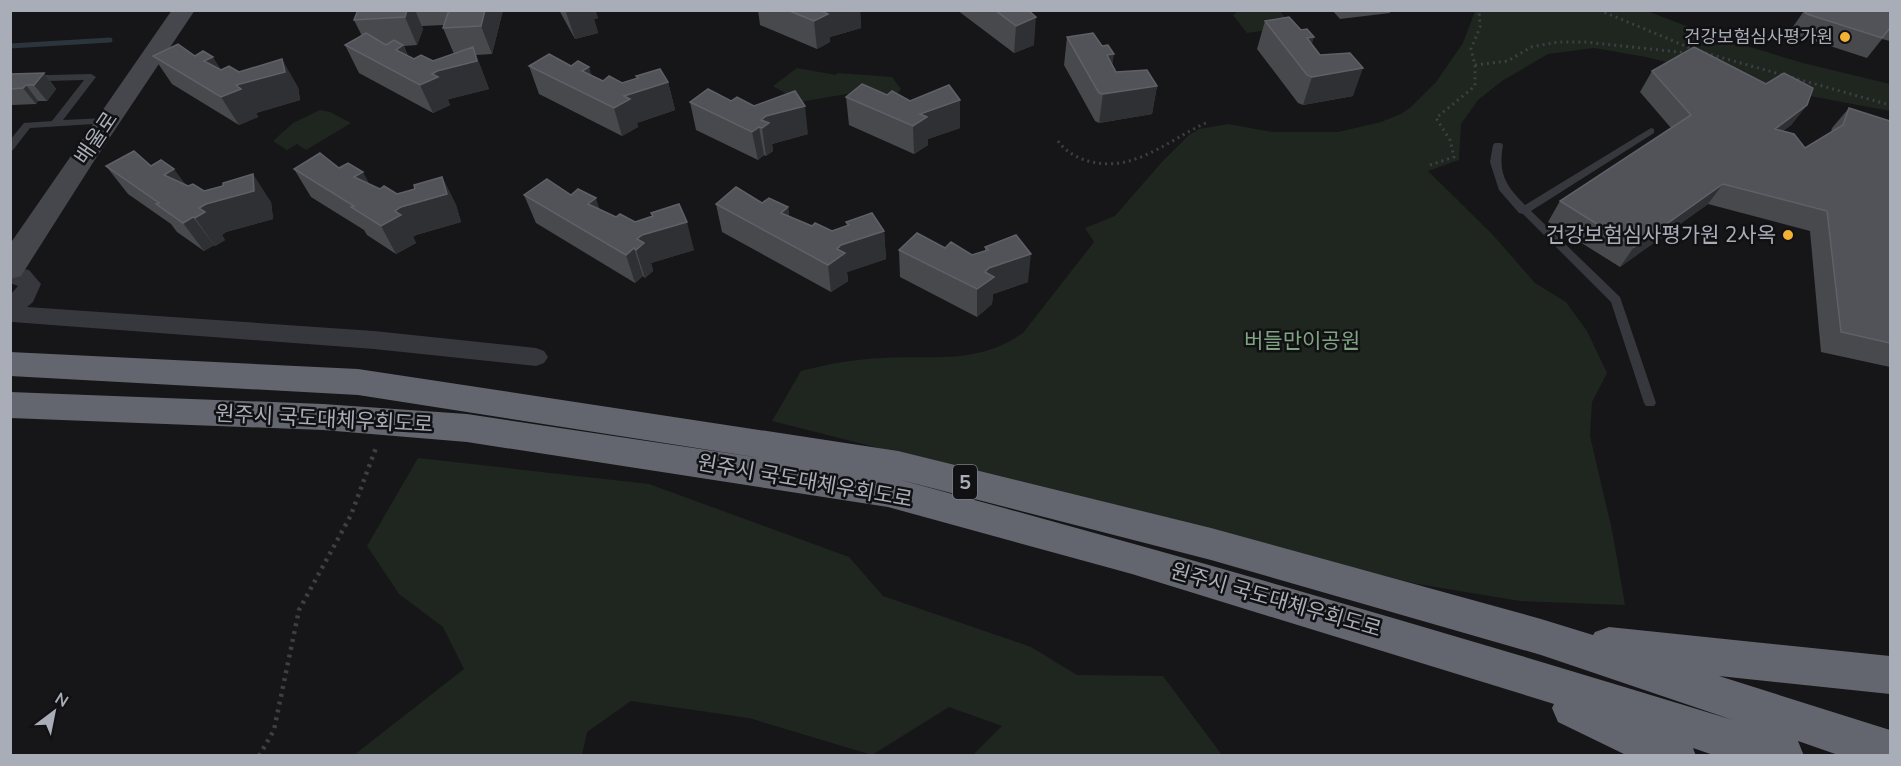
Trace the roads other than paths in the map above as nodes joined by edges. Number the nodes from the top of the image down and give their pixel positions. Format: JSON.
{"nodes":[{"id":1,"x":184,"y":10,"type":"edge"},
{"id":2,"x":10,"y":79,"type":"edge"},
{"id":3,"x":107,"y":121,"type":"junction"},
{"id":4,"x":55,"y":124,"type":"junction"},
{"id":5,"x":1651,"y":131,"type":"dead end"},
{"id":6,"x":1498,"y":145,"type":"dead end"},
{"id":7,"x":10,"y":148,"type":"edge"},
{"id":8,"x":1523,"y":211,"type":"junction"},
{"id":9,"x":10,"y":268,"type":"edge"},
{"id":10,"x":10,"y":275,"type":"edge"},
{"id":11,"x":10,"y":310,"type":"edge"},
{"id":12,"x":536,"y":357,"type":"dead end"},
{"id":13,"x":10,"y":364,"type":"edge"},
{"id":14,"x":1650,"y":403,"type":"dead end"},
{"id":15,"x":10,"y":405,"type":"edge"},
{"id":16,"x":1541,"y":637,"type":"junction"},
{"id":17,"x":1455,"y":653,"type":"junction"},
{"id":18,"x":1890,"y":675,"type":"edge"},
{"id":19,"x":1890,"y":751,"type":"edge"},
{"id":20,"x":1675,"y":756,"type":"edge"},
{"id":21,"x":1782,"y":756,"type":"edge"}],
"edges":[{"from":1,"to":3,"type":"street","name":"배울로"},
{"from":2,"to":4,"type":"lane"},
{"from":3,"to":4,"type":"lane"},
{"from":3,"to":9,"type":"street","name":"배울로"},
{"from":4,"to":7,"type":"lane"},
{"from":5,"to":8,"type":"lane"},
{"from":6,"to":8,"type":"lane"},
{"from":8,"to":14,"type":"lane"},
{"from":10,"to":11,"type":"street"},
{"from":11,"to":12,"type":"street"},
{"from":13,"to":16,"type":"highway","number":"5"},
{"from":15,"to":17,"type":"highway","name":"원주시 국도대체우회도로","number":"5"},
{"from":16,"to":18,"type":"highway"},
{"from":16,"to":19,"type":"highway","number":"5"},
{"from":17,"to":20,"type":"highway"},
{"from":17,"to":21,"type":"highway","name":"원주시 국도대체우회도로","number":"5"}]}
